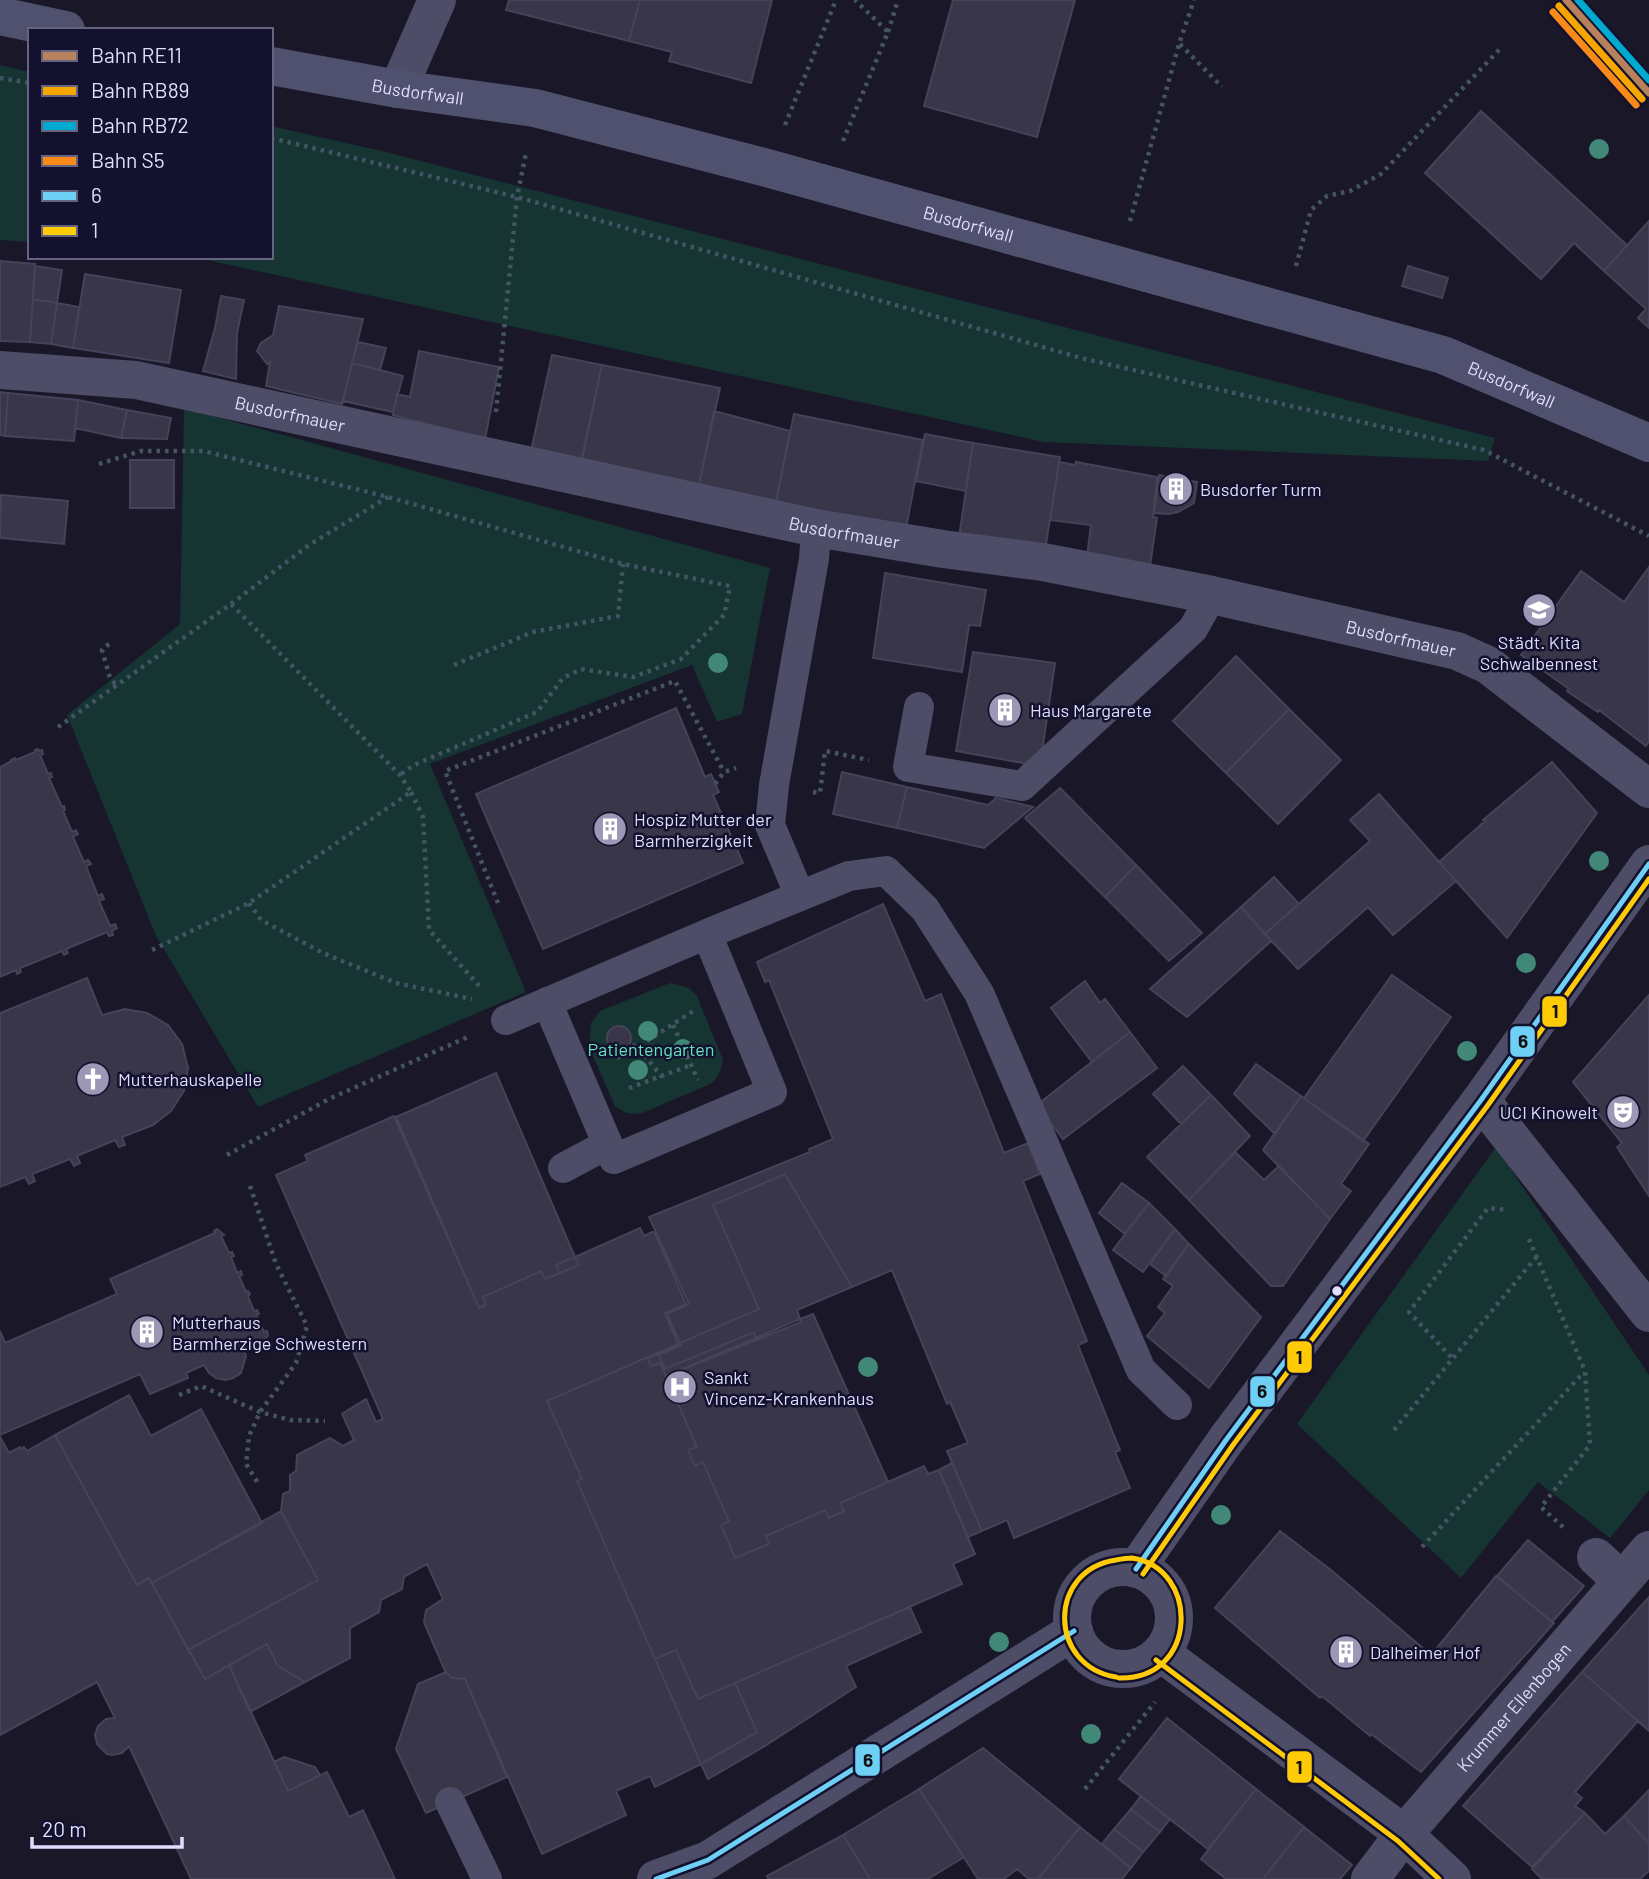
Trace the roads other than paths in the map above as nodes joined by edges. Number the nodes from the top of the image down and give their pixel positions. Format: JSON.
{"nodes":[{"id":1,"x":437,"y":0,"type":"edge"},
{"id":2,"x":0,"y":16,"type":"edge"},
{"id":3,"x":57,"y":28,"type":"edge"},
{"id":4,"x":273,"y":66,"type":"edge"},
{"id":5,"x":398,"y":89,"type":"junction"},
{"id":6,"x":0,"y":370,"type":"edge"},
{"id":7,"x":1649,"y":443,"type":"edge"},
{"id":8,"x":816,"y":528,"type":"junction"},
{"id":9,"x":1212,"y":595,"type":"junction"},
{"id":10,"x":919,"y":707,"type":"dead end"},
{"id":11,"x":1649,"y":789,"type":"edge"},
{"id":12,"x":1649,"y":864,"type":"edge"},
{"id":13,"x":800,"y":896,"type":"junction"},
{"id":14,"x":707,"y":934,"type":"junction"},
{"id":15,"x":547,"y":1002,"type":"junction"},
{"id":16,"x":498,"y":1009,"type":"road end"},
{"id":17,"x":1481,"y":1100,"type":"junction"},
{"id":18,"x":606,"y":1145,"type":"junction"},
{"id":19,"x":563,"y":1168,"type":"dead end"},
{"id":20,"x":1649,"y":1313,"type":"edge"},
{"id":21,"x":1177,"y":1405,"type":"dead end"},
{"id":22,"x":1649,"y":1550,"type":"edge"},
{"id":23,"x":1136,"y":1569,"type":"junction"},
{"id":24,"x":1074,"y":1631,"type":"junction"},
{"id":25,"x":1171,"y":1661,"type":"junction"},
{"id":26,"x":450,"y":1802,"type":"dead end"},
{"id":27,"x":1404,"y":1834,"type":"junction"},
{"id":28,"x":713,"y":1869,"type":"edge"},
{"id":29,"x":487,"y":1879,"type":"edge"},
{"id":30,"x":656,"y":1879,"type":"edge"},
{"id":31,"x":1370,"y":1879,"type":"edge"},
{"id":32,"x":1452,"y":1879,"type":"edge"}],
"edges":[{"from":1,"to":5,"type":"street"},
{"from":2,"to":3,"type":"main road"},
{"from":4,"to":5,"type":"main road","name":"Busdorfwall"},
{"from":5,"to":7,"type":"main road","name":"Busdorfwall"},
{"from":6,"to":8,"type":"street","name":"Busdorfmauer"},
{"from":8,"to":9,"type":"street","name":"Busdorfmauer"},
{"from":8,"to":13,"type":"lane"},
{"from":9,"to":10,"type":"lane"},
{"from":9,"to":11,"type":"street","name":"Busdorfmauer"},
{"from":12,"to":17,"type":"street"},
{"from":13,"to":14,"type":"lane"},
{"from":13,"to":21,"type":"lane"},
{"from":14,"to":15,"type":"lane"},
{"from":14,"to":18,"type":"lane"},
{"from":15,"to":16,"type":"lane"},
{"from":15,"to":18,"type":"lane"},
{"from":17,"to":20,"type":"street"},
{"from":17,"to":23,"type":"street"},
{"from":18,"to":19,"type":"lane"},
{"from":22,"to":27,"type":"street","name":"Krummer Ellenbogen"},
{"from":23,"to":24,"type":"street"},
{"from":23,"to":25,"type":"street"},
{"from":24,"to":25,"type":"street"},
{"from":24,"to":28,"type":"street"},
{"from":25,"to":27,"type":"street"},
{"from":26,"to":29,"type":"lane"},
{"from":27,"to":31,"type":"street","name":"Krummer Ellenbogen"},
{"from":27,"to":32,"type":"street"},
{"from":28,"to":30,"type":"street"}]}
